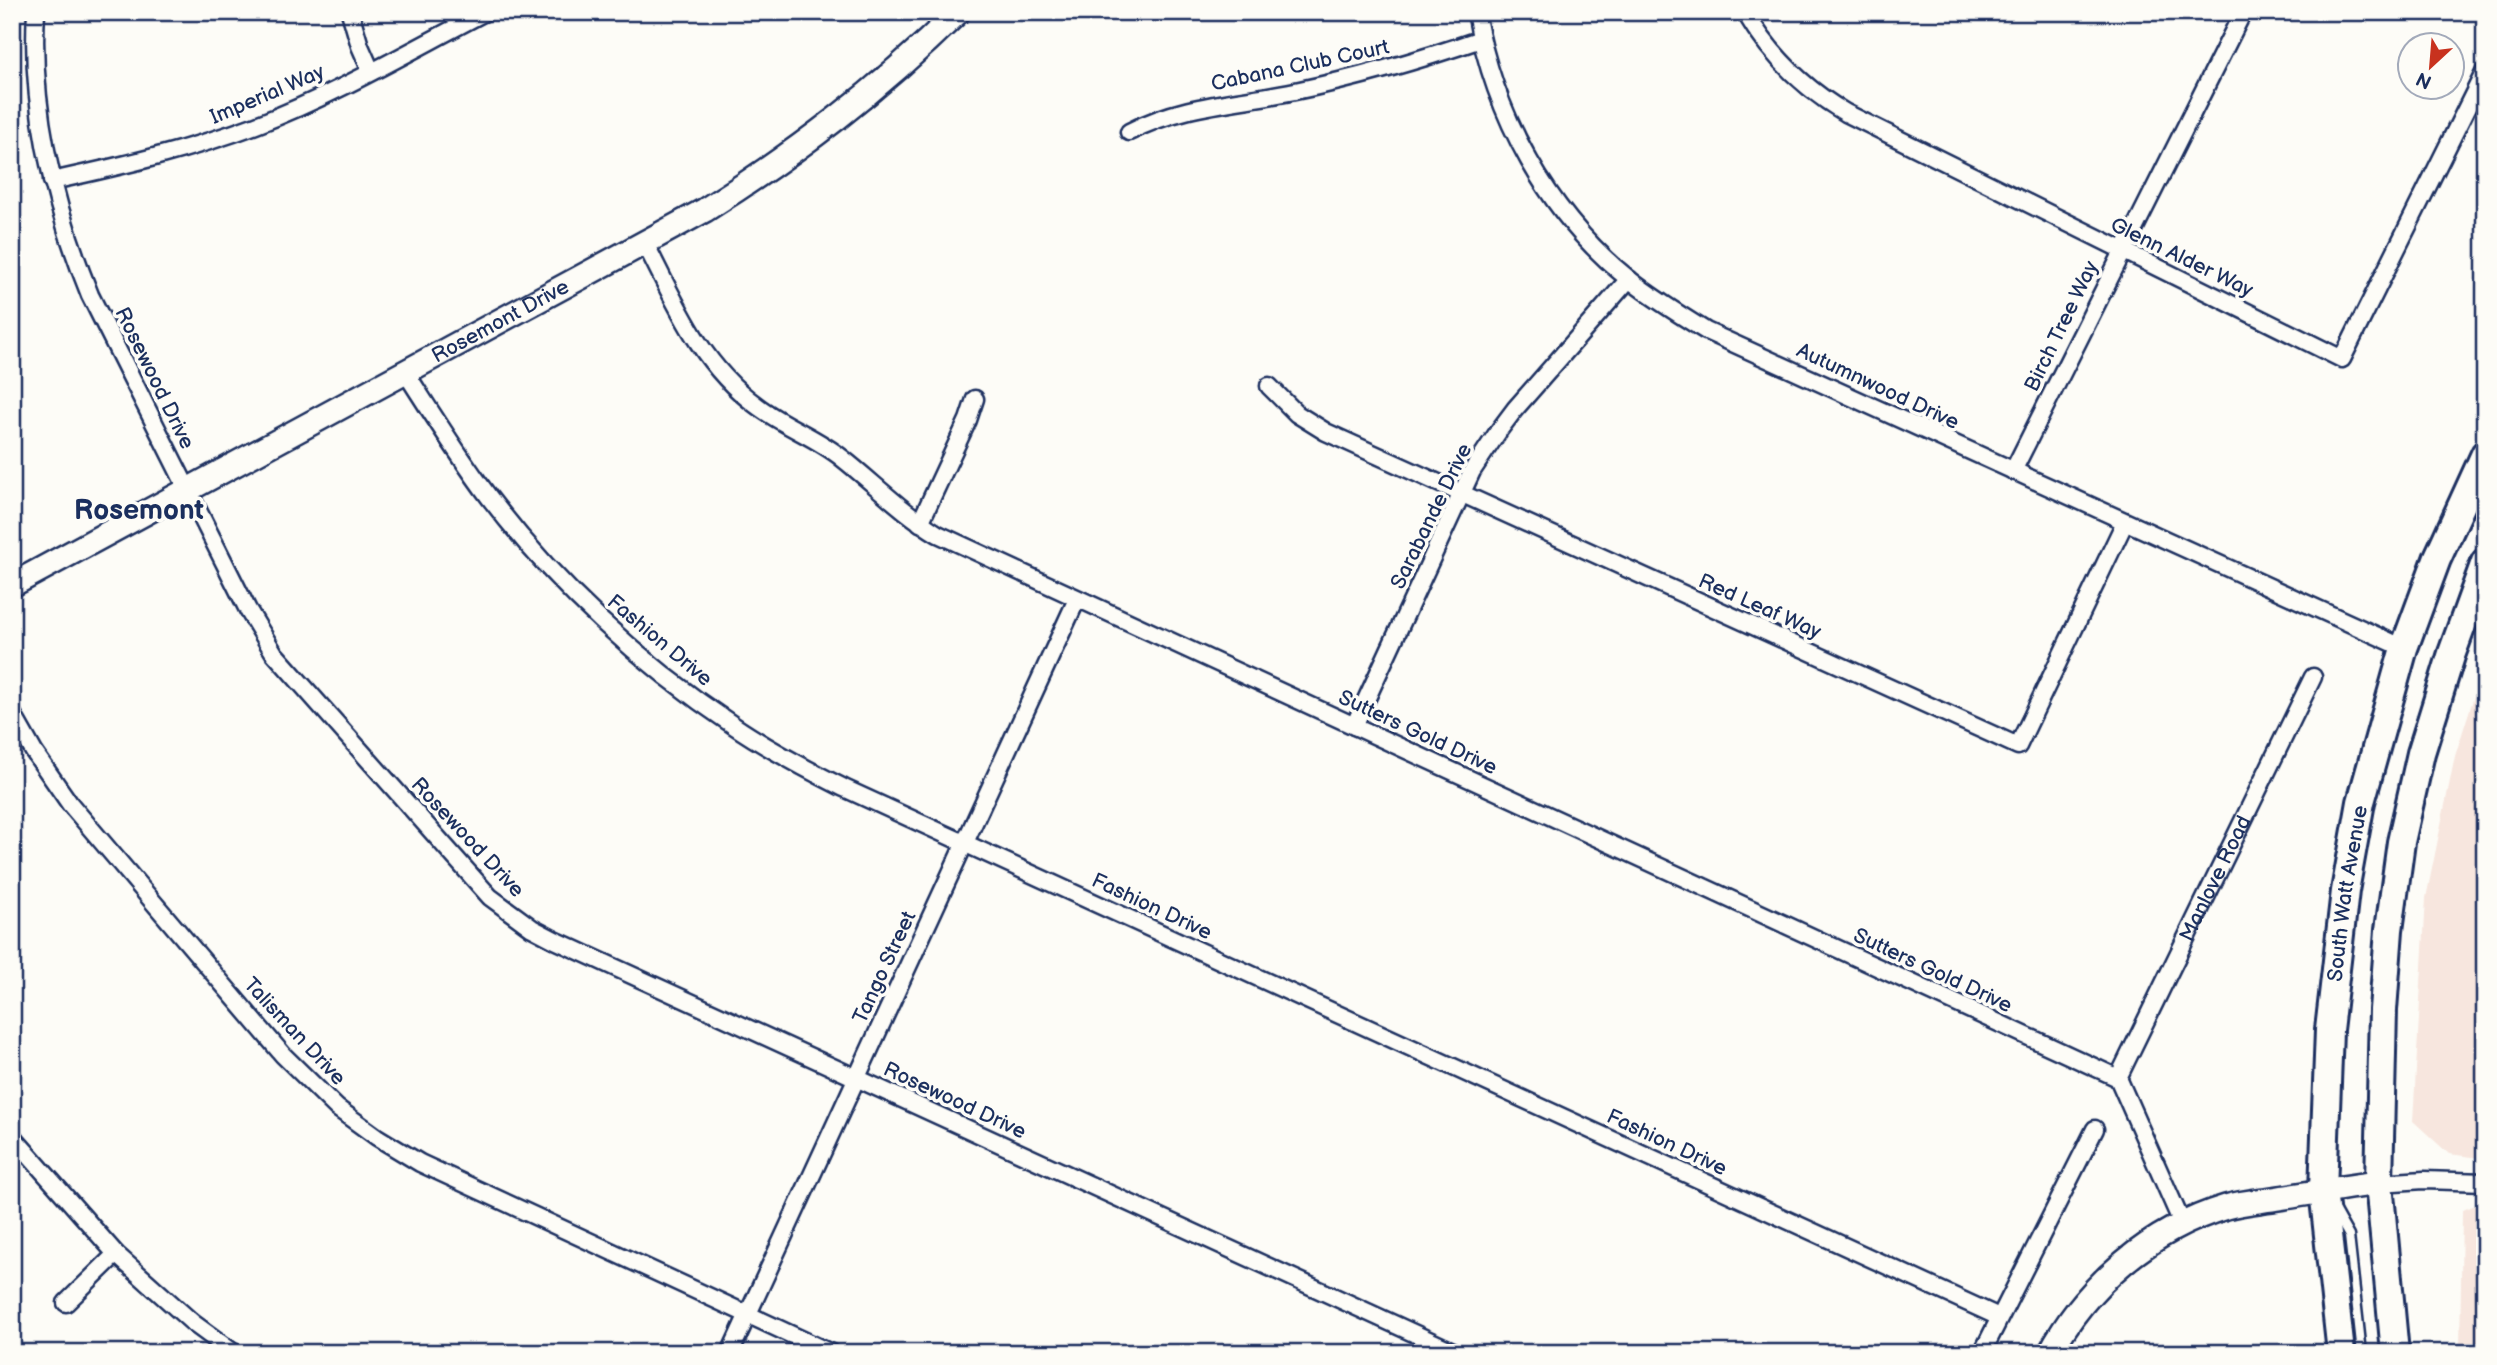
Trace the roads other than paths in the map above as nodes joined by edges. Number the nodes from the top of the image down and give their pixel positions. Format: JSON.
{"nodes":[{"id":1,"x":36,"y":12,"type":"edge"},
{"id":2,"x":350,"y":12,"type":"edge"},
{"id":3,"x":485,"y":12,"type":"edge"},
{"id":4,"x":958,"y":12,"type":"edge"},
{"id":5,"x":1476,"y":12,"type":"edge"},
{"id":6,"x":1745,"y":12,"type":"edge"},
{"id":7,"x":2243,"y":12,"type":"edge"},
{"id":8,"x":1481,"y":39,"type":"junction"},
{"id":9,"x":371,"y":71,"type":"junction"},
{"id":10,"x":2485,"y":71,"type":"edge"},
{"id":11,"x":1129,"y":132,"type":"dead end"},
{"id":12,"x":52,"y":181,"type":"junction"},
{"id":13,"x":646,"y":244,"type":"junction"},
{"id":14,"x":2122,"y":250,"type":"junction"},
{"id":15,"x":1629,"y":279,"type":"junction"},
{"id":16,"x":406,"y":373,"type":"junction"},
{"id":17,"x":1269,"y":386,"type":"dead end"},
{"id":18,"x":975,"y":399,"type":"dead end"},
{"id":19,"x":2485,"y":454,"type":"edge"},
{"id":20,"x":2013,"y":471,"type":"junction"},
{"id":21,"x":187,"y":490,"type":"junction"},
{"id":22,"x":1462,"y":494,"type":"junction"},
{"id":23,"x":2124,"y":522,"type":"junction"},
{"id":24,"x":919,"y":523,"type":"junction"},
{"id":25,"x":2485,"y":562,"type":"edge"},
{"id":26,"x":12,"y":585,"type":"edge"},
{"id":27,"x":1077,"y":599,"type":"junction"},
{"id":28,"x":2404,"y":648,"type":"junction"},
{"id":29,"x":2313,"y":677,"type":"dead end"},
{"id":30,"x":12,"y":713,"type":"edge"},
{"id":31,"x":1354,"y":726,"type":"junction"},
{"id":32,"x":964,"y":843,"type":"junction"},
{"id":33,"x":856,"y":1078,"type":"junction"},
{"id":34,"x":2118,"y":1079,"type":"junction"},
{"id":35,"x":2095,"y":1129,"type":"dead end"},
{"id":36,"x":12,"y":1136,"type":"edge"},
{"id":37,"x":2485,"y":1182,"type":"edge"},
{"id":38,"x":2379,"y":1183,"type":"junction"},
{"id":39,"x":2323,"y":1190,"type":"junction"},
{"id":40,"x":2182,"y":1223,"type":"junction"},
{"id":41,"x":117,"y":1254,"type":"junction"},
{"id":42,"x":66,"y":1303,"type":"dead end"},
{"id":43,"x":748,"y":1314,"type":"junction"},
{"id":44,"x":1999,"y":1317,"type":"junction"},
{"id":45,"x":234,"y":1353,"type":"edge"},
{"id":46,"x":730,"y":1353,"type":"edge"},
{"id":47,"x":831,"y":1353,"type":"edge"},
{"id":48,"x":1457,"y":1353,"type":"edge"},
{"id":49,"x":1982,"y":1353,"type":"edge"},
{"id":50,"x":2050,"y":1353,"type":"edge"},
{"id":51,"x":2340,"y":1353,"type":"edge"},
{"id":52,"x":2362,"y":1353,"type":"edge"},
{"id":53,"x":2395,"y":1353,"type":"edge"}],
"edges":[{"from":1,"to":12,"type":"street","name":"Rosewood Drive"},
{"from":2,"to":9,"type":"street"},
{"from":3,"to":9,"type":"street","name":"Imperial Way"},
{"from":4,"to":13,"type":"street","name":"Rosemont Drive"},
{"from":5,"to":8,"type":"street","name":"Autumnwood Drive"},
{"from":6,"to":14,"type":"street","name":"Glenn Alder Way"},
{"from":7,"to":14,"type":"street","name":"Birch Tree Way"},
{"from":8,"to":11,"type":"street","name":"Cabana Club Court"},
{"from":8,"to":15,"type":"street","name":"Autumnwood Drive"},
{"from":9,"to":12,"type":"street","name":"Imperial Way"},
{"from":10,"to":14,"type":"street","name":"Glenn Alder Way"},
{"from":12,"to":21,"type":"street","name":"Rosewood Drive"},
{"from":13,"to":16,"type":"street","name":"Rosemont Drive"},
{"from":13,"to":24,"type":"street","name":"Sutters Gold Drive"},
{"from":14,"to":20,"type":"street","name":"Birch Tree Way"},
{"from":15,"to":20,"type":"street","name":"Autumnwood Drive"},
{"from":15,"to":22,"type":"street","name":"Sarabande Drive"},
{"from":16,"to":21,"type":"street","name":"Rosemont Drive"},
{"from":16,"to":32,"type":"street","name":"Fashion Drive"},
{"from":17,"to":22,"type":"street","name":"Red Leaf Way"},
{"from":18,"to":24,"type":"street"},
{"from":19,"to":28,"type":"main road","name":"South Watt Avenue"},
{"from":20,"to":23,"type":"street","name":"Autumnwood Drive"},
{"from":21,"to":26,"type":"street","name":"Rosemont Drive"},
{"from":21,"to":33,"type":"street","name":"Rosewood Drive"},
{"from":22,"to":23,"type":"street","name":"Red Leaf Way"},
{"from":22,"to":31,"type":"street","name":"Sarabande Drive"},
{"from":23,"to":28,"type":"street","name":"Autumnwood Drive"},
{"from":24,"to":27,"type":"street","name":"Sutters Gold Drive"},
{"from":25,"to":38,"type":"main road"},
{"from":27,"to":31,"type":"street","name":"Sutters Gold Drive"},
{"from":27,"to":32,"type":"street","name":"Tango Street"},
{"from":28,"to":39,"type":"main road","name":"South Watt Avenue"},
{"from":29,"to":34,"type":"street","name":"Manlove Road"},
{"from":30,"to":43,"type":"street","name":"Talisman Drive"},
{"from":31,"to":34,"type":"street","name":"Sutters Gold Drive"},
{"from":32,"to":33,"type":"street","name":"Tango Street"},
{"from":32,"to":44,"type":"street","name":"Fashion Drive"},
{"from":33,"to":43,"type":"street","name":"Tango Street"},
{"from":33,"to":48,"type":"street","name":"Rosewood Drive"},
{"from":34,"to":40,"type":"street"},
{"from":35,"to":44,"type":"street"},
{"from":36,"to":41,"type":"street"},
{"from":37,"to":38,"type":"street"},
{"from":38,"to":39,"type":"street"},
{"from":38,"to":53,"type":"main road"},
{"from":39,"to":40,"type":"street"},
{"from":39,"to":51,"type":"main road","name":"South Watt Avenue"},
{"from":39,"to":52,"type":"lane"},
{"from":40,"to":50,"type":"street"},
{"from":41,"to":42,"type":"street"},
{"from":41,"to":45,"type":"street"},
{"from":43,"to":46,"type":"street","name":"Tango Street"},
{"from":43,"to":47,"type":"street","name":"Talisman Drive"},
{"from":44,"to":49,"type":"street"}]}
